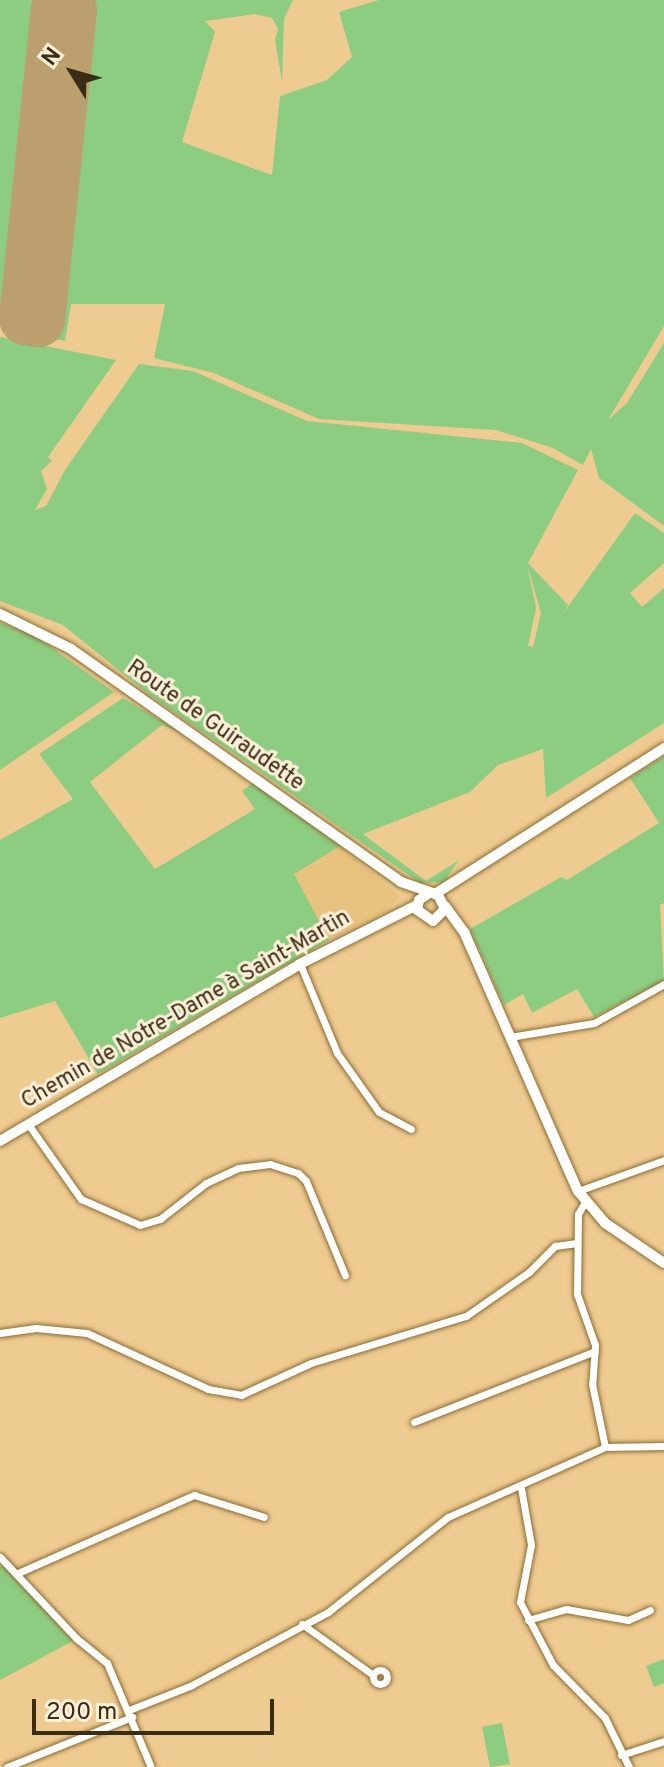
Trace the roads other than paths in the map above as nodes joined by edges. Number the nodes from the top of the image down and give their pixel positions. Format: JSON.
{"nodes":[{"id":1,"x":0,"y":614,"type":"edge"},
{"id":2,"x":664,"y":748,"type":"edge"},
{"id":3,"x":456,"y":881,"type":"junction"},
{"id":4,"x":401,"y":882,"type":"junction"},
{"id":5,"x":432,"y":893,"type":"junction"},
{"id":6,"x":418,"y":908,"type":"junction"},
{"id":7,"x":443,"y":909,"type":"junction"},
{"id":8,"x":300,"y":964,"type":"junction"},
{"id":9,"x":664,"y":984,"type":"edge"},
{"id":10,"x":510,"y":1037,"type":"junction"},
{"id":11,"x":28,"y":1124,"type":"junction"},
{"id":12,"x":411,"y":1129,"type":"dead end"},
{"id":13,"x":0,"y":1141,"type":"edge"},
{"id":14,"x":664,"y":1160,"type":"edge"},
{"id":15,"x":578,"y":1191,"type":"junction"},
{"id":16,"x":585,"y":1202,"type":"junction"},
{"id":17,"x":577,"y":1243,"type":"junction"},
{"id":18,"x":664,"y":1263,"type":"edge"},
{"id":19,"x":345,"y":1275,"type":"dead end"},
{"id":20,"x":0,"y":1333,"type":"edge"},
{"id":21,"x":595,"y":1351,"type":"junction"},
{"id":22,"x":414,"y":1422,"type":"dead end"},
{"id":23,"x":664,"y":1446,"type":"edge"},
{"id":24,"x":605,"y":1447,"type":"junction"},
{"id":25,"x":521,"y":1488,"type":"junction"},
{"id":26,"x":264,"y":1517,"type":"dead end"},
{"id":27,"x":0,"y":1557,"type":"edge"},
{"id":28,"x":18,"y":1573,"type":"junction"},
{"id":29,"x":650,"y":1610,"type":"dead end"},
{"id":30,"x":528,"y":1620,"type":"junction"},
{"id":31,"x":302,"y":1624,"type":"junction"},
{"id":32,"x":373,"y":1675,"type":"dead end"},
{"id":33,"x":130,"y":1713,"type":"junction"},
{"id":34,"x":664,"y":1741,"type":"edge"},
{"id":35,"x":621,"y":1755,"type":"junction"},
{"id":36,"x":7,"y":1767,"type":"edge"},
{"id":37,"x":151,"y":1767,"type":"edge"},
{"id":38,"x":629,"y":1767,"type":"edge"}],
"edges":[{"from":1,"to":4,"type":"street","name":"Route de Guiraudette"},
{"from":2,"to":3,"type":"street"},
{"from":3,"to":5,"type":"street"},
{"from":3,"to":7,"type":"street"},
{"from":4,"to":5,"type":"street","name":"Route de Guiraudette"},
{"from":4,"to":6,"type":"street","name":"Route de Guiraudette"},
{"from":5,"to":6,"type":"street","name":"Chemin de Notre-Dame à Saint-Martin"},
{"from":5,"to":7,"type":"street"},
{"from":6,"to":7,"type":"street"},
{"from":6,"to":8,"type":"street","name":"Chemin de Notre-Dame à Saint-Martin"},
{"from":7,"to":10,"type":"street"},
{"from":8,"to":11,"type":"street","name":"Chemin de Notre-Dame à Saint-Martin"},
{"from":8,"to":12,"type":"street"},
{"from":9,"to":10,"type":"street"},
{"from":10,"to":15,"type":"street"},
{"from":11,"to":13,"type":"street","name":"Chemin de Notre-Dame à Saint-Martin"},
{"from":11,"to":19,"type":"street"},
{"from":14,"to":15,"type":"street"},
{"from":15,"to":16,"type":"street"},
{"from":16,"to":17,"type":"street"},
{"from":16,"to":18,"type":"street"},
{"from":17,"to":20,"type":"street"},
{"from":17,"to":21,"type":"street"},
{"from":21,"to":22,"type":"street"},
{"from":21,"to":24,"type":"street"},
{"from":23,"to":24,"type":"street"},
{"from":24,"to":25,"type":"street"},
{"from":25,"to":30,"type":"street"},
{"from":25,"to":31,"type":"street"},
{"from":26,"to":28,"type":"street"},
{"from":27,"to":28,"type":"street"},
{"from":28,"to":33,"type":"street"},
{"from":29,"to":30,"type":"street"},
{"from":30,"to":35,"type":"street"},
{"from":31,"to":32,"type":"street"},
{"from":31,"to":33,"type":"street"},
{"from":33,"to":36,"type":"street"},
{"from":33,"to":37,"type":"street"},
{"from":34,"to":35,"type":"street"},
{"from":35,"to":38,"type":"street"}]}
